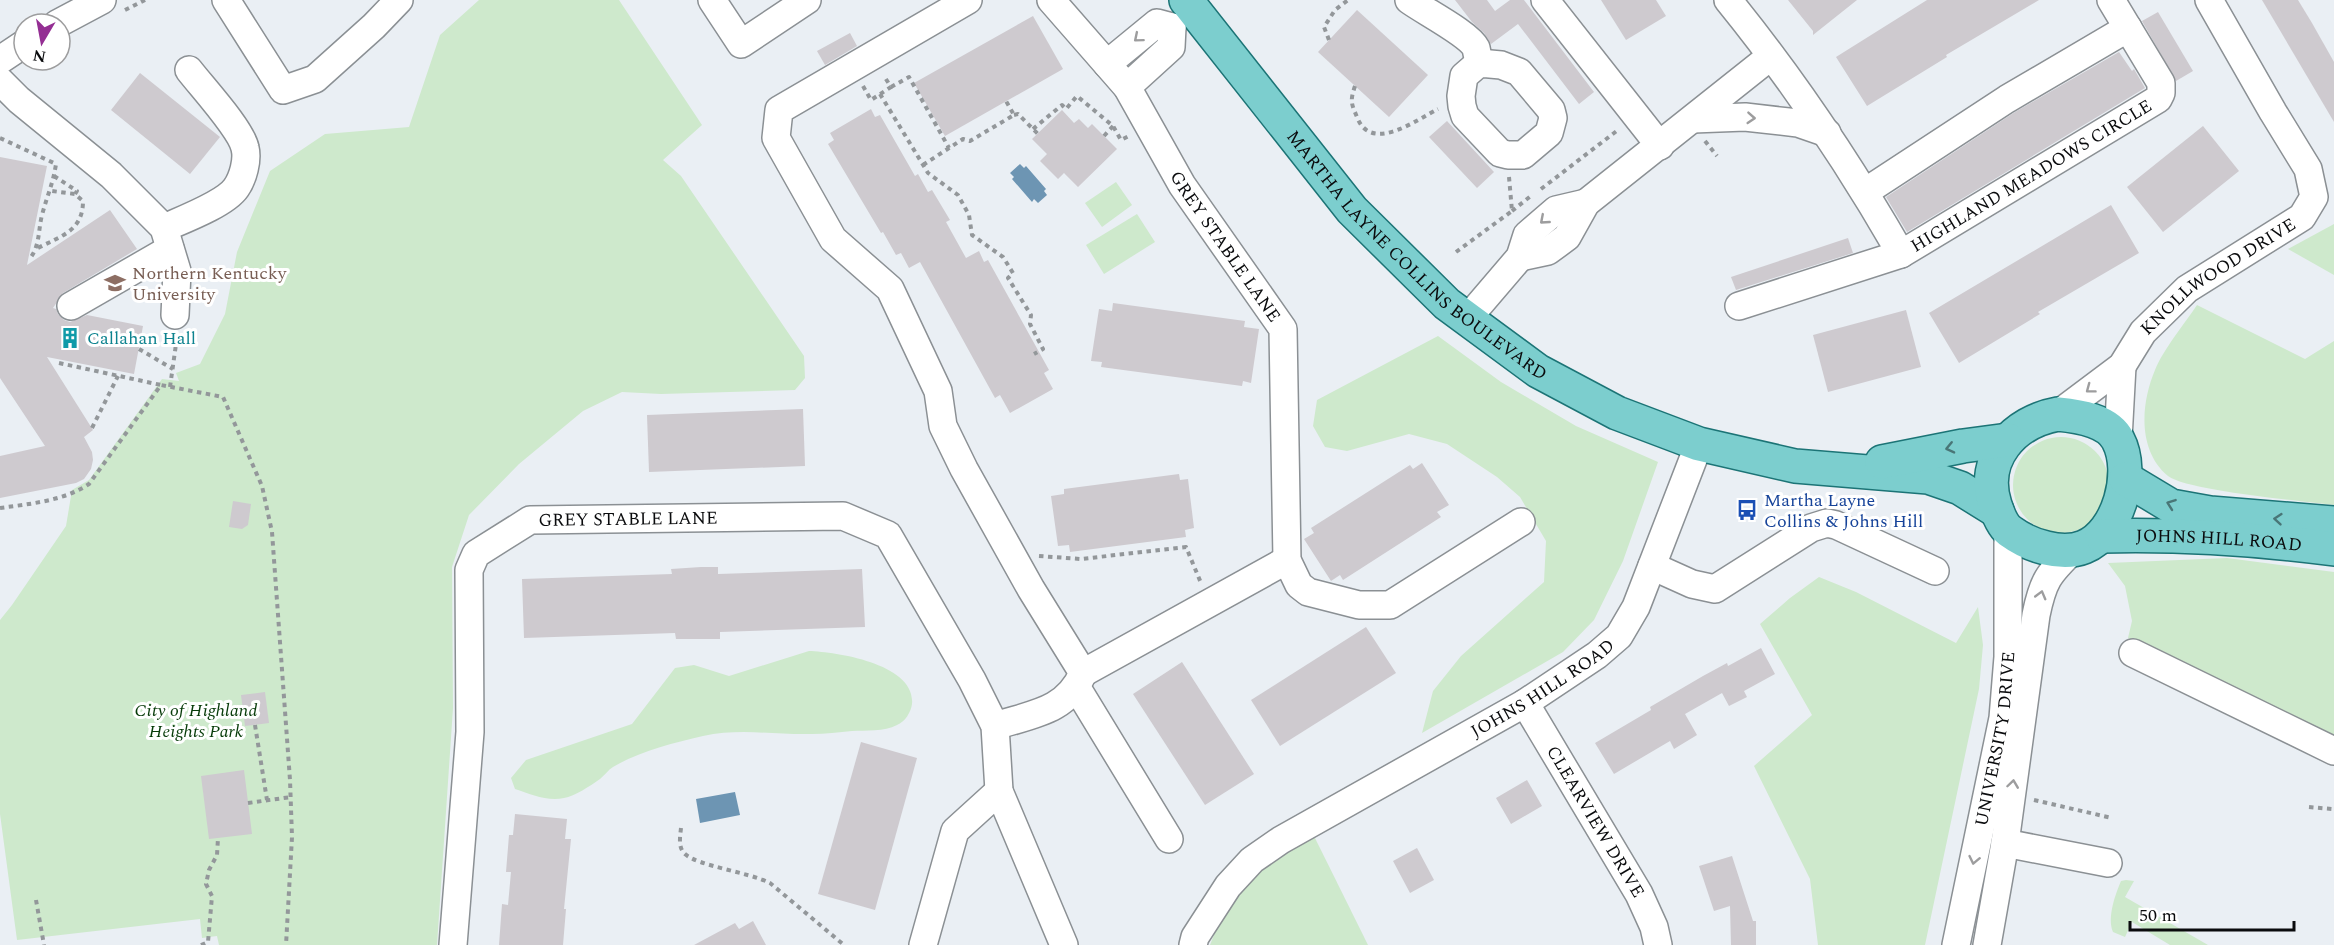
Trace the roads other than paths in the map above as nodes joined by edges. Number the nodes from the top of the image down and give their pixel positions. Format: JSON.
{"nodes":[{"id":1,"x":226,"y":0,"type":"edge"},
{"id":2,"x":399,"y":0,"type":"edge"},
{"id":3,"x":712,"y":0,"type":"edge"},
{"id":4,"x":807,"y":0,"type":"edge"},
{"id":5,"x":968,"y":0,"type":"edge"},
{"id":6,"x":1051,"y":0,"type":"edge"},
{"id":7,"x":1409,"y":0,"type":"edge"},
{"id":8,"x":1545,"y":0,"type":"edge"},
{"id":9,"x":1728,"y":0,"type":"edge"},
{"id":10,"x":2111,"y":0,"type":"edge"},
{"id":11,"x":2209,"y":0,"type":"edge"},
{"id":12,"x":111,"y":6,"type":"edge"},
{"id":13,"x":1184,"y":12,"type":"edge"},
{"id":14,"x":72,"y":19,"type":"edge"},
{"id":15,"x":2128,"y":28,"type":"junction"},
{"id":16,"x":1771,"y":56,"type":"junction"},
{"id":17,"x":1479,"y":63,"type":"junction"},
{"id":18,"x":1107,"y":64,"type":"junction"},
{"id":19,"x":189,"y":70,"type":"dead end"},
{"id":20,"x":0,"y":81,"type":"edge"},
{"id":21,"x":1127,"y":87,"type":"junction"},
{"id":22,"x":1693,"y":119,"type":"junction"},
{"id":23,"x":1827,"y":133,"type":"junction"},
{"id":24,"x":1660,"y":146,"type":"junction"},
{"id":25,"x":1864,"y":192,"type":"junction"},
{"id":26,"x":167,"y":239,"type":"junction"},
{"id":27,"x":1901,"y":254,"type":"junction"},
{"id":28,"x":72,"y":306,"type":"dead end"},
{"id":29,"x":1739,"y":306,"type":"dead end"},
{"id":30,"x":175,"y":315,"type":"road end"},
{"id":31,"x":1467,"y":319,"type":"junction"},
{"id":32,"x":2122,"y":366,"type":"junction"},
{"id":33,"x":2058,"y":414,"type":"junction"},
{"id":34,"x":2118,"y":439,"type":"junction"},
{"id":35,"x":2008,"y":440,"type":"junction"},
{"id":36,"x":1699,"y":444,"type":"junction"},
{"id":37,"x":1840,"y":470,"type":"junction"},
{"id":38,"x":2126,"y":479,"type":"junction"},
{"id":39,"x":2002,"y":521,"type":"junction"},
{"id":40,"x":1521,"y":522,"type":"dead end"},
{"id":41,"x":2334,"y":524,"type":"edge"},
{"id":42,"x":2102,"y":536,"type":"junction"},
{"id":43,"x":2334,"y":549,"type":"edge"},
{"id":44,"x":2073,"y":550,"type":"junction"},
{"id":45,"x":1287,"y":560,"type":"junction"},
{"id":46,"x":1652,"y":566,"type":"junction"},
{"id":47,"x":1935,"y":571,"type":"dead end"},
{"id":48,"x":2133,"y":653,"type":"dead end"},
{"id":49,"x":1080,"y":680,"type":"junction"},
{"id":50,"x":1525,"y":703,"type":"junction"},
{"id":51,"x":995,"y":726,"type":"junction"},
{"id":52,"x":2334,"y":751,"type":"edge"},
{"id":53,"x":999,"y":790,"type":"junction"},
{"id":54,"x":1169,"y":839,"type":"dead end"},
{"id":55,"x":2006,"y":843,"type":"junction"},
{"id":56,"x":2108,"y":863,"type":"dead end"},
{"id":57,"x":453,"y":945,"type":"edge"},
{"id":58,"x":923,"y":945,"type":"edge"},
{"id":59,"x":1064,"y":945,"type":"edge"},
{"id":60,"x":1193,"y":945,"type":"edge"},
{"id":61,"x":1658,"y":945,"type":"edge"},
{"id":62,"x":1956,"y":945,"type":"edge"},
{"id":63,"x":1987,"y":945,"type":"edge"}],
"edges":[{"from":1,"to":2,"type":"street"},
{"from":3,"to":4,"type":"street"},
{"from":5,"to":49,"type":"street"},
{"from":6,"to":18,"type":"street","name":"GREY STABLE LANE"},
{"from":7,"to":17,"type":"street"},
{"from":8,"to":24,"type":"street"},
{"from":9,"to":16,"type":"street","name":"HIGHLAND MEADOWS CIRCLE"},
{"from":10,"to":15,"type":"street","name":"HIGHLAND MEADOWS CIRCLE"},
{"from":11,"to":32,"type":"street","name":"KNOLLWOOD DRIVE"},
{"from":12,"to":14,"type":"street"},
{"from":13,"to":18,"type":"street","one_way":true},
{"from":13,"to":21,"type":"street"},
{"from":13,"to":31,"type":"main road","name":"MARTHA LAYNE COLLINS BOULEVARD"},
{"from":15,"to":25,"type":"street"},
{"from":15,"to":27,"type":"street","name":"HIGHLAND MEADOWS CIRCLE"},
{"from":16,"to":22,"type":"street"},
{"from":16,"to":23,"type":"street","name":"HIGHLAND MEADOWS CIRCLE"},
{"from":17,"to":17,"type":"street"},
{"from":18,"to":21,"type":"street","name":"GREY STABLE LANE"},
{"from":19,"to":26,"type":"street"},
{"from":20,"to":26,"type":"street"},
{"from":21,"to":45,"type":"street","name":"GREY STABLE LANE"},
{"from":22,"to":23,"type":"street","one_way":true},
{"from":22,"to":24,"type":"street"},
{"from":23,"to":25,"type":"street","name":"HIGHLAND MEADOWS CIRCLE"},
{"from":24,"to":31,"type":"street"},
{"from":25,"to":27,"type":"street","name":"HIGHLAND MEADOWS CIRCLE"},
{"from":26,"to":28,"type":"street"},
{"from":26,"to":30,"type":"street"},
{"from":27,"to":29,"type":"street","name":"HIGHLAND MEADOWS CIRCLE"},
{"from":31,"to":36,"type":"main road","name":"MARTHA LAYNE COLLINS BOULEVARD"},
{"from":32,"to":33,"type":"street","name":"KNOLLWOOD DRIVE","one_way":true},
{"from":32,"to":34,"type":"street","name":"KNOLLWOOD DRIVE"},
{"from":33,"to":34,"type":"main road"},
{"from":33,"to":35,"type":"main road"},
{"from":34,"to":38,"type":"main road"},
{"from":35,"to":37,"type":"main road","one_way":true},
{"from":35,"to":39,"type":"main road"},
{"from":36,"to":37,"type":"main road"},
{"from":36,"to":46,"type":"street","name":"JOHNS HILL ROAD"},
{"from":37,"to":39,"type":"main road"},
{"from":41,"to":38,"type":"main road","name":"JOHNS HILL ROAD","one_way":true},
{"from":38,"to":42,"type":"main road"},
{"from":39,"to":44,"type":"main road"},
{"from":39,"to":62,"type":"street","name":"UNIVERSITY DRIVE","one_way":true},
{"from":40,"to":45,"type":"street","name":"GREY STABLE LANE"},
{"from":42,"to":43,"type":"main road","name":"JOHNS HILL ROAD"},
{"from":42,"to":44,"type":"main road"},
{"from":55,"to":44,"type":"street","name":"UNIVERSITY DRIVE","one_way":true},
{"from":45,"to":49,"type":"street"},
{"from":46,"to":47,"type":"street"},
{"from":46,"to":50,"type":"street","name":"JOHNS HILL ROAD"},
{"from":48,"to":52,"type":"street"},
{"from":49,"to":51,"type":"street"},
{"from":49,"to":54,"type":"street"},
{"from":50,"to":60,"type":"street","name":"JOHNS HILL ROAD"},
{"from":50,"to":61,"type":"street","name":"CLEARVIEW DRIVE"},
{"from":51,"to":53,"type":"street","name":"GREY STABLE LANE"},
{"from":51,"to":57,"type":"street","name":"GREY STABLE LANE"},
{"from":53,"to":58,"type":"street"},
{"from":53,"to":59,"type":"street","name":"GREY STABLE LANE"},
{"from":55,"to":56,"type":"street"},
{"from":55,"to":63,"type":"street","name":"UNIVERSITY DRIVE"}]}
